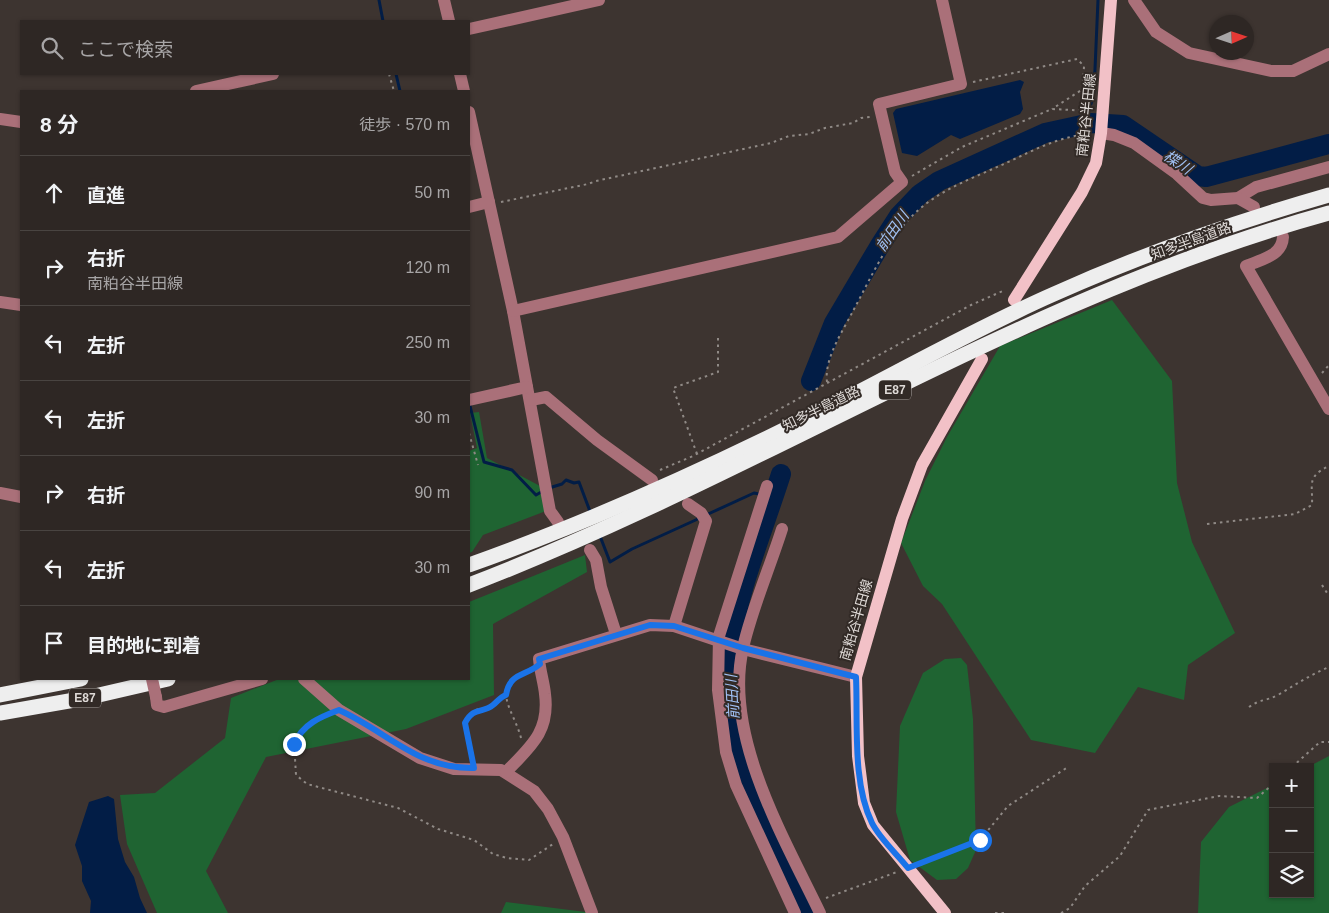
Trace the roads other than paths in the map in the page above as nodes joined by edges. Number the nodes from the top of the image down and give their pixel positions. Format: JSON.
{"nodes":[{"id":1,"x":444,"y":0,"type":"edge"},
{"id":2,"x":600,"y":0,"type":"edge"},
{"id":3,"x":942,"y":0,"type":"edge"},
{"id":4,"x":1111,"y":0,"type":"edge"},
{"id":5,"x":1134,"y":0,"type":"edge"},
{"id":6,"x":448,"y":20,"type":"edge"},
{"id":7,"x":470,"y":29,"type":"edge"},
{"id":8,"x":1329,"y":54,"type":"edge"},
{"id":9,"x":268,"y":75,"type":"edge"},
{"id":10,"x":460,"y":75,"type":"edge"},
{"id":11,"x":201,"y":90,"type":"edge"},
{"id":12,"x":464,"y":90,"type":"edge"},
{"id":13,"x":470,"y":117,"type":"edge"},
{"id":14,"x":0,"y":120,"type":"edge"},
{"id":15,"x":20,"y":122,"type":"edge"},
{"id":16,"x":1101,"y":131,"type":"junction"},
{"id":17,"x":1329,"y":167,"type":"edge"},
{"id":18,"x":1329,"y":195,"type":"edge"},
{"id":19,"x":1238,"y":198,"type":"junction"},
{"id":20,"x":489,"y":203,"type":"junction"},
{"id":21,"x":470,"y":207,"type":"edge"},
{"id":22,"x":1254,"y":207,"type":"dead end"},
{"id":23,"x":1329,"y":213,"type":"edge"},
{"id":24,"x":1283,"y":237,"type":"dead end"},
{"id":25,"x":1017,"y":295,"type":"road end"},
{"id":26,"x":0,"y":302,"type":"edge"},
{"id":27,"x":20,"y":305,"type":"edge"},
{"id":28,"x":514,"y":310,"type":"junction"},
{"id":29,"x":982,"y":359,"type":"dead end"},
{"id":30,"x":527,"y":387,"type":"junction"},
{"id":31,"x":470,"y":400,"type":"edge"},
{"id":32,"x":531,"y":400,"type":"junction"},
{"id":33,"x":1329,"y":409,"type":"edge"},
{"id":34,"x":649,"y":478,"type":"road end"},
{"id":35,"x":767,"y":486,"type":"dead end"},
{"id":36,"x":0,"y":493,"type":"edge"},
{"id":37,"x":20,"y":497,"type":"edge"},
{"id":38,"x":688,"y":504,"type":"dead end"},
{"id":39,"x":558,"y":522,"type":"dead end"},
{"id":40,"x":782,"y":529,"type":"dead end"},
{"id":41,"x":590,"y":550,"type":"dead end"},
{"id":42,"x":470,"y":565,"type":"edge"},
{"id":43,"x":470,"y":585,"type":"edge"},
{"id":44,"x":674,"y":626,"type":"junction"},
{"id":45,"x":616,"y":634,"type":"junction"},
{"id":46,"x":719,"y":641,"type":"junction"},
{"id":47,"x":743,"y":648,"type":"junction"},
{"id":48,"x":856,"y":677,"type":"junction"},
{"id":49,"x":75,"y":680,"type":"edge"},
{"id":50,"x":152,"y":680,"type":"edge"},
{"id":51,"x":164,"y":680,"type":"edge"},
{"id":52,"x":258,"y":680,"type":"edge"},
{"id":53,"x":305,"y":680,"type":"edge"},
{"id":54,"x":0,"y":695,"type":"edge"},
{"id":55,"x":0,"y":713,"type":"edge"},
{"id":56,"x":506,"y":772,"type":"junction"},
{"id":57,"x":592,"y":913,"type":"edge"},
{"id":58,"x":796,"y":913,"type":"edge"},
{"id":59,"x":820,"y":913,"type":"edge"},
{"id":60,"x":945,"y":913,"type":"edge"}],
"edges":[{"from":1,"to":6,"type":"street"},
{"from":2,"to":7,"type":"street"},
{"from":3,"to":28,"type":"street"},
{"from":4,"to":16,"type":"main road","name":"南粕谷半田線"},
{"from":5,"to":8,"type":"street"},
{"from":9,"to":11,"type":"street"},
{"from":10,"to":12,"type":"street"},
{"from":13,"to":20,"type":"street"},
{"from":14,"to":15,"type":"street"},
{"from":16,"to":19,"type":"street"},
{"from":16,"to":25,"type":"main road","name":"南粕谷半田線"},
{"from":17,"to":19,"type":"street"},
{"from":18,"to":42,"type":"highway","name":"知多半島道路","number":"E87"},
{"from":19,"to":22,"type":"street"},
{"from":20,"to":21,"type":"street"},
{"from":20,"to":28,"type":"street"},
{"from":23,"to":43,"type":"highway","name":"知多半島道路","number":"E87"},
{"from":24,"to":33,"type":"street"},
{"from":26,"to":27,"type":"street"},
{"from":28,"to":30,"type":"street"},
{"from":29,"to":48,"type":"main road","name":"南粕谷半田線"},
{"from":30,"to":31,"type":"street"},
{"from":30,"to":32,"type":"street"},
{"from":32,"to":34,"type":"street"},
{"from":32,"to":39,"type":"street"},
{"from":35,"to":46,"type":"street"},
{"from":36,"to":37,"type":"street"},
{"from":38,"to":44,"type":"street"},
{"from":40,"to":47,"type":"street"},
{"from":41,"to":45,"type":"street"},
{"from":44,"to":45,"type":"street"},
{"from":44,"to":46,"type":"street"},
{"from":45,"to":56,"type":"street"},
{"from":46,"to":47,"type":"street"},
{"from":46,"to":58,"type":"street"},
{"from":47,"to":48,"type":"street"},
{"from":47,"to":59,"type":"street"},
{"from":48,"to":60,"type":"main road","name":"南粕谷半田線"},
{"from":49,"to":54,"type":"highway","number":"E87"},
{"from":50,"to":52,"type":"street","bridge":true},
{"from":51,"to":55,"type":"highway","number":"E87"},
{"from":53,"to":56,"type":"street"},
{"from":56,"to":57,"type":"street"}]}
